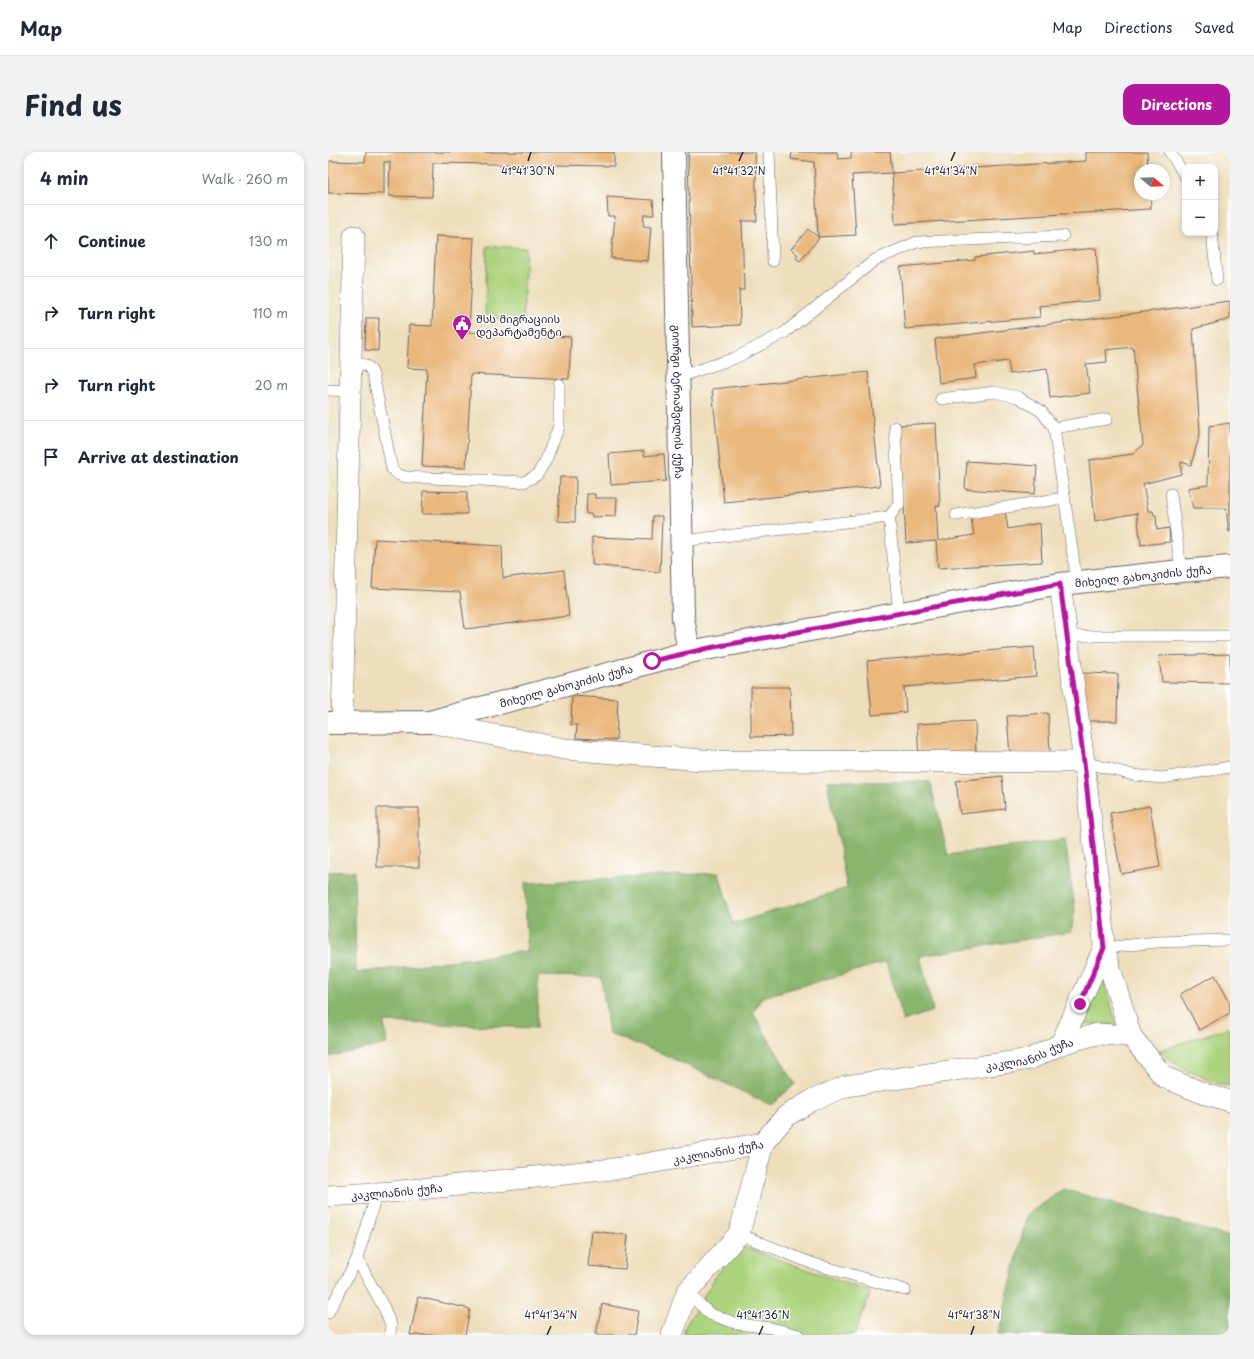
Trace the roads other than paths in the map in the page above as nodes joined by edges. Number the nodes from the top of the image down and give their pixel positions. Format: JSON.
{"nodes":[{"id":1,"x":674,"y":152,"type":"edge"},
{"id":2,"x":769,"y":152,"type":"edge"},
{"id":3,"x":1170,"y":152,"type":"edge"},
{"id":4,"x":1182,"y":171,"type":"edge"},
{"id":5,"x":354,"y":236,"type":"dead end"},
{"id":6,"x":1063,"y":236,"type":"dead end"},
{"id":7,"x":1212,"y":236,"type":"edge"},
{"id":8,"x":773,"y":261,"type":"dead end"},
{"id":9,"x":1216,"y":280,"type":"dead end"},
{"id":10,"x":350,"y":364,"type":"junction"},
{"id":11,"x":678,"y":378,"type":"junction"},
{"id":12,"x":559,"y":384,"type":"dead end"},
{"id":13,"x":328,"y":390,"type":"edge"},
{"id":14,"x":350,"y":391,"type":"junction"},
{"id":15,"x":941,"y":399,"type":"dead end"},
{"id":16,"x":1107,"y":419,"type":"dead end"},
{"id":17,"x":895,"y":427,"type":"dead end"},
{"id":18,"x":1054,"y":428,"type":"junction"},
{"id":19,"x":1171,"y":494,"type":"dead end"},
{"id":20,"x":1064,"y":498,"type":"junction"},
{"id":21,"x":956,"y":515,"type":"dead end"},
{"id":22,"x":889,"y":517,"type":"junction"},
{"id":23,"x":681,"y":541,"type":"junction"},
{"id":24,"x":1230,"y":567,"type":"edge"},
{"id":25,"x":1181,"y":571,"type":"junction"},
{"id":26,"x":1068,"y":584,"type":"junction"},
{"id":27,"x":899,"y":613,"type":"junction"},
{"id":28,"x":1067,"y":636,"type":"junction"},
{"id":29,"x":1230,"y":636,"type":"edge"},
{"id":30,"x":689,"y":652,"type":"junction"},
{"id":31,"x":429,"y":722,"type":"junction"},
{"id":32,"x":335,"y":723,"type":"edge"},
{"id":33,"x":1084,"y":762,"type":"junction"},
{"id":34,"x":1230,"y":767,"type":"edge"},
{"id":35,"x":1230,"y":940,"type":"edge"},
{"id":36,"x":1104,"y":948,"type":"junction"},
{"id":37,"x":1131,"y":1036,"type":"junction"},
{"id":38,"x":1061,"y":1044,"type":"junction"},
{"id":39,"x":1230,"y":1101,"type":"edge"},
{"id":40,"x":762,"y":1144,"type":"junction"},
{"id":41,"x":377,"y":1193,"type":"junction"},
{"id":42,"x":328,"y":1196,"type":"edge"},
{"id":43,"x":739,"y":1234,"type":"junction"},
{"id":44,"x":357,"y":1259,"type":"junction"},
{"id":45,"x":905,"y":1290,"type":"dead end"},
{"id":46,"x":687,"y":1292,"type":"junction"},
{"id":47,"x":328,"y":1313,"type":"edge"},
{"id":48,"x":390,"y":1335,"type":"edge"},
{"id":49,"x":672,"y":1335,"type":"edge"},
{"id":50,"x":799,"y":1335,"type":"edge"}],
"edges":[{"from":1,"to":11,"type":"main road","name":"გიორგი ბერიაშვილის ქუჩა"},
{"from":2,"to":8,"type":"lane"},
{"from":3,"to":4,"type":"lane"},
{"from":5,"to":10,"type":"street"},
{"from":6,"to":11,"type":"lane"},
{"from":7,"to":9,"type":"lane"},
{"from":10,"to":12,"type":"lane"},
{"from":10,"to":14,"type":"street"},
{"from":11,"to":23,"type":"main road","name":"გიორგი ბერიაშვილის ქუჩა"},
{"from":13,"to":14,"type":"lane"},
{"from":14,"to":32,"type":"street"},
{"from":15,"to":18,"type":"lane"},
{"from":16,"to":18,"type":"lane"},
{"from":17,"to":22,"type":"lane"},
{"from":18,"to":20,"type":"lane"},
{"from":19,"to":25,"type":"lane"},
{"from":20,"to":21,"type":"lane"},
{"from":20,"to":26,"type":"lane"},
{"from":22,"to":23,"type":"lane"},
{"from":22,"to":27,"type":"lane"},
{"from":23,"to":30,"type":"main road","name":"გიორგი ბერიაშვილის ქუჩა"},
{"from":24,"to":25,"type":"main road","name":"მიხეილ გახოკიძის ქუჩა"},
{"from":25,"to":26,"type":"main road","name":"მიხეილ გახოკიძის ქუჩა"},
{"from":26,"to":27,"type":"main road","name":"მიხეილ გახოკიძის ქუჩა"},
{"from":26,"to":28,"type":"street"},
{"from":27,"to":30,"type":"main road","name":"მიხეილ გახოკიძის ქუჩა"},
{"from":28,"to":29,"type":"lane"},
{"from":28,"to":33,"type":"street"},
{"from":30,"to":31,"type":"main road","name":"მიხეილ გახოკიძის ქუჩა"},
{"from":31,"to":32,"type":"main road","name":"მიხეილ გახოკიძის ქუჩა"},
{"from":31,"to":33,"type":"street"},
{"from":33,"to":34,"type":"lane"},
{"from":33,"to":36,"type":"street"},
{"from":35,"to":36,"type":"lane"},
{"from":36,"to":37,"type":"street"},
{"from":36,"to":38,"type":"street"},
{"from":37,"to":38,"type":"street","name":"კაკლიანის ქუჩა"},
{"from":37,"to":39,"type":"street"},
{"from":38,"to":40,"type":"street","name":"კაკლიანის ქუჩა"},
{"from":40,"to":41,"type":"street","name":"კაკლიანის ქუჩა"},
{"from":40,"to":43,"type":"street"},
{"from":41,"to":42,"type":"street","name":"კაკლიანის ქუჩა"},
{"from":41,"to":44,"type":"lane"},
{"from":43,"to":45,"type":"lane"},
{"from":43,"to":46,"type":"street"},
{"from":44,"to":47,"type":"lane"},
{"from":44,"to":48,"type":"lane"},
{"from":46,"to":49,"type":"street"},
{"from":46,"to":50,"type":"lane"}]}
